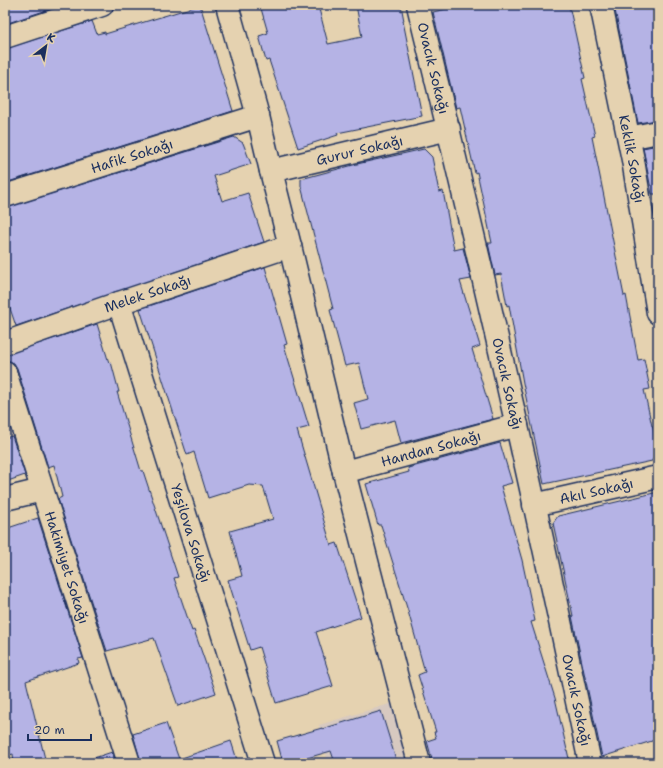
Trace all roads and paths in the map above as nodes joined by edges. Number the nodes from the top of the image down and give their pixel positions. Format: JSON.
{"nodes":[{"id":1,"x":102,"y":5,"type":"edge"},
{"id":2,"x":227,"y":5,"type":"edge"},
{"id":3,"x":418,"y":5,"type":"edge"},
{"id":4,"x":602,"y":5,"type":"edge"},
{"id":5,"x":5,"y":37,"type":"edge"},
{"id":6,"x":258,"y":116,"type":"junction"},
{"id":7,"x":449,"y":129,"type":"junction"},
{"id":8,"x":658,"y":132,"type":"edge"},
{"id":9,"x":629,"y":138,"type":"junction"},
{"id":10,"x":271,"y":171,"type":"junction"},
{"id":11,"x":5,"y":196,"type":"edge"},
{"id":12,"x":290,"y":246,"type":"junction"},
{"id":13,"x":119,"y":303,"type":"junction"},
{"id":14,"x":658,"y":313,"type":"edge"},
{"id":15,"x":5,"y":343,"type":"edge"},
{"id":16,"x":5,"y":372,"type":"edge"},
{"id":17,"x":517,"y":425,"type":"junction"},
{"id":18,"x":344,"y":472,"type":"junction"},
{"id":19,"x":658,"y":477,"type":"edge"},
{"id":20,"x":42,"y":490,"type":"junction"},
{"id":21,"x":5,"y":499,"type":"edge"},
{"id":22,"x":534,"y":505,"type":"junction"},
{"id":23,"x":129,"y":763,"type":"edge"},
{"id":24,"x":263,"y":763,"type":"edge"},
{"id":25,"x":419,"y":763,"type":"edge"},
{"id":26,"x":590,"y":763,"type":"edge"}],
"edges":[{"from":1,"to":5,"type":"street"},
{"from":2,"to":6,"type":"street"},
{"from":3,"to":7,"type":"street","name":"Ovacık Sokağı"},
{"from":4,"to":9,"type":"street","name":"Keklik Sokağı"},
{"from":6,"to":10,"type":"street"},
{"from":6,"to":11,"type":"street","name":"Hafik Sokağı"},
{"from":7,"to":10,"type":"street","name":"Gurur Sokağı"},
{"from":7,"to":17,"type":"street","name":"Ovacık Sokağı"},
{"from":8,"to":9,"type":"street"},
{"from":9,"to":14,"type":"street","name":"Keklik Sokağı"},
{"from":10,"to":12,"type":"street"},
{"from":12,"to":13,"type":"street","name":"Melek Sokağı"},
{"from":12,"to":18,"type":"street"},
{"from":13,"to":15,"type":"street","name":"Melek Sokağı"},
{"from":13,"to":24,"type":"street","name":"Yeşilova Sokağı"},
{"from":16,"to":20,"type":"street","name":"Hakimiyet Sokağı"},
{"from":17,"to":18,"type":"street","name":"Handan Sokağı"},
{"from":17,"to":22,"type":"street","name":"Ovacık Sokağı"},
{"from":18,"to":25,"type":"street"},
{"from":19,"to":22,"type":"street","name":"Akıl Sokağı"},
{"from":20,"to":21,"type":"street"},
{"from":20,"to":23,"type":"street","name":"Hakimiyet Sokağı"},
{"from":22,"to":26,"type":"street","name":"Ovacık Sokağı"}]}
